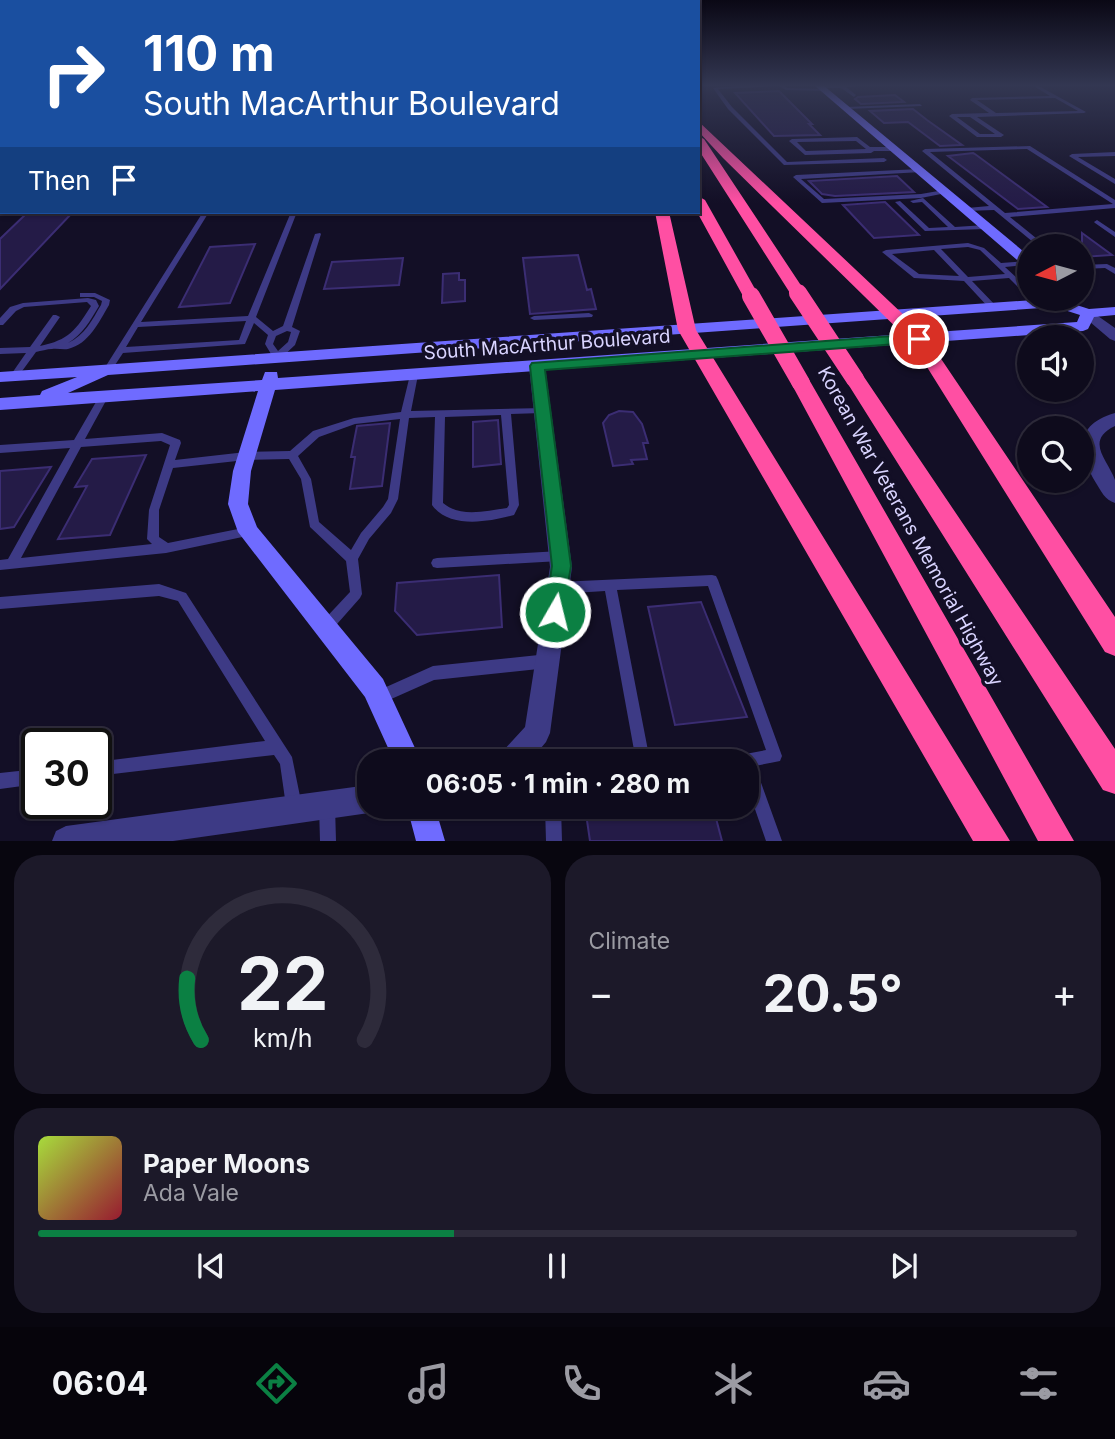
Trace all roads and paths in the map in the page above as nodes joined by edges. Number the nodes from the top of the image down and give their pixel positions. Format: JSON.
{"nodes":[{"id":1,"x":746,"y":124,"type":"edge"},
{"id":2,"x":865,"y":124,"type":"edge"},
{"id":3,"x":963,"y":124,"type":"edge"},
{"id":4,"x":985,"y":124,"type":"edge"},
{"id":5,"x":700,"y":126,"type":"edge"},
{"id":6,"x":700,"y":142,"type":"edge"},
{"id":7,"x":894,"y":149,"type":"junction"},
{"id":8,"x":870,"y":150,"type":"junction"},
{"id":9,"x":1115,"y":154,"type":"edge"},
{"id":10,"x":884,"y":160,"type":"dead end"},
{"id":11,"x":919,"y":171,"type":"junction"},
{"id":12,"x":1114,"y":181,"type":"edge"},
{"id":13,"x":944,"y":192,"type":"junction"},
{"id":14,"x":700,"y":204,"type":"edge"},
{"id":15,"x":1115,"y":205,"type":"edge"},
{"id":16,"x":995,"y":208,"type":"junction"},
{"id":17,"x":967,"y":211,"type":"junction"},
{"id":18,"x":205,"y":214,"type":"edge"},
{"id":19,"x":293,"y":214,"type":"edge"},
{"id":20,"x":662,"y":214,"type":"edge"},
{"id":21,"x":1005,"y":215,"type":"junction"},
{"id":22,"x":1097,"y":222,"type":"dead end"},
{"id":23,"x":985,"y":227,"type":"junction"},
{"id":24,"x":954,"y":229,"type":"junction"},
{"id":25,"x":318,"y":234,"type":"dead end"},
{"id":26,"x":1028,"y":234,"type":"edge"},
{"id":27,"x":1115,"y":235,"type":"edge"},
{"id":28,"x":936,"y":248,"type":"junction"},
{"id":29,"x":1017,"y":253,"type":"edge"},
{"id":30,"x":1017,"y":264,"type":"edge"},
{"id":31,"x":1000,"y":265,"type":"junction"},
{"id":32,"x":1094,"y":266,"type":"edge"},
{"id":33,"x":1115,"y":272,"type":"edge"},
{"id":34,"x":1011,"y":276,"type":"junction"},
{"id":35,"x":968,"y":279,"type":"junction"},
{"id":36,"x":1017,"y":282,"type":"edge"},
{"id":37,"x":1017,"y":302,"type":"edge"},
{"id":38,"x":992,"y":307,"type":"junction"},
{"id":39,"x":1115,"y":311,"type":"edge"},
{"id":40,"x":1085,"y":312,"type":"edge"},
{"id":41,"x":1088,"y":313,"type":"junction"},
{"id":42,"x":589,"y":315,"type":"dead end"},
{"id":43,"x":894,"y":315,"type":"junction"},
{"id":44,"x":56,"y":317,"type":"dead end"},
{"id":45,"x":252,"y":318,"type":"junction"},
{"id":46,"x":534,"y":318,"type":"dead end"},
{"id":47,"x":0,"y":323,"type":"edge"},
{"id":48,"x":136,"y":325,"type":"junction"},
{"id":49,"x":286,"y":328,"type":"junction"},
{"id":50,"x":687,"y":330,"type":"junction"},
{"id":51,"x":272,"y":334,"type":"junction"},
{"id":52,"x":1115,"y":336,"type":"edge"},
{"id":53,"x":919,"y":339,"type":"junction"},
{"id":54,"x":30,"y":350,"type":"junction"},
{"id":55,"x":120,"y":350,"type":"junction"},
{"id":56,"x":0,"y":351,"type":"edge"},
{"id":57,"x":702,"y":354,"type":"junction"},
{"id":58,"x":277,"y":357,"type":"junction"},
{"id":59,"x":537,"y":366,"type":"junction"},
{"id":60,"x":108,"y":369,"type":"junction"},
{"id":61,"x":414,"y":374,"type":"junction"},
{"id":62,"x":7,"y":376,"type":"edge"},
{"id":63,"x":267,"y":385,"type":"junction"},
{"id":64,"x":0,"y":391,"type":"edge"},
{"id":65,"x":103,"y":397,"type":"junction"},
{"id":66,"x":28,"y":402,"type":"junction"},
{"id":67,"x":0,"y":404,"type":"edge"},
{"id":68,"x":542,"y":410,"type":"junction"},
{"id":69,"x":506,"y":412,"type":"junction"},
{"id":70,"x":440,"y":414,"type":"junction"},
{"id":71,"x":405,"y":415,"type":"junction"},
{"id":72,"x":1115,"y":419,"type":"edge"},
{"id":73,"x":78,"y":443,"type":"junction"},
{"id":74,"x":0,"y":449,"type":"edge"},
{"id":75,"x":292,"y":455,"type":"junction"},
{"id":76,"x":246,"y":456,"type":"junction"},
{"id":77,"x":168,"y":465,"type":"junction"},
{"id":78,"x":1114,"y":491,"type":"edge"},
{"id":79,"x":247,"y":532,"type":"junction"},
{"id":80,"x":166,"y":548,"type":"junction"},
{"id":81,"x":560,"y":556,"type":"junction"},
{"id":82,"x":352,"y":559,"type":"junction"},
{"id":83,"x":437,"y":563,"type":"dead end"},
{"id":84,"x":5,"y":564,"type":"edge"},
{"id":85,"x":610,"y":585,"type":"junction"},
{"id":86,"x":558,"y":588,"type":"junction"},
{"id":87,"x":0,"y":603,"type":"edge"},
{"id":88,"x":325,"y":629,"type":"junction"},
{"id":89,"x":1115,"y":642,"type":"edge"},
{"id":90,"x":548,"y":660,"type":"junction"},
{"id":91,"x":379,"y":698,"type":"junction"},
{"id":92,"x":277,"y":747,"type":"junction"},
{"id":93,"x":402,"y":749,"type":"edge"},
{"id":94,"x":527,"y":749,"type":"edge"},
{"id":95,"x":641,"y":749,"type":"edge"},
{"id":96,"x":759,"y":759,"type":"edge"},
{"id":97,"x":112,"y":767,"type":"edge"},
{"id":98,"x":21,"y":778,"type":"edge"},
{"id":99,"x":1115,"y":778,"type":"edge"},
{"id":100,"x":0,"y":780,"type":"edge"},
{"id":101,"x":759,"y":799,"type":"edge"},
{"id":102,"x":357,"y":801,"type":"edge"},
{"id":103,"x":327,"y":805,"type":"junction"},
{"id":104,"x":295,"y":810,"type":"junction"},
{"id":105,"x":425,"y":819,"type":"edge"},
{"id":106,"x":553,"y":819,"type":"edge"},
{"id":107,"x":66,"y":841,"type":"edge"},
{"id":108,"x":328,"y":841,"type":"edge"},
{"id":109,"x":431,"y":841,"type":"edge"},
{"id":110,"x":554,"y":841,"type":"edge"},
{"id":111,"x":774,"y":841,"type":"edge"},
{"id":112,"x":993,"y":841,"type":"edge"},
{"id":113,"x":1057,"y":841,"type":"edge"}],
"edges":[{"from":1,"to":10,"type":"lane"},
{"from":2,"to":7,"type":"main road"},
{"from":3,"to":4,"type":"lane"},
{"from":5,"to":43,"type":"highway"},
{"from":6,"to":99,"type":"highway","name":"Korean War Veterans Memorial Highway","bridge":true},
{"from":7,"to":8,"type":"lane"},
{"from":7,"to":11,"type":"main road"},
{"from":8,"to":8,"type":"lane"},
{"from":9,"to":12,"type":"lane"},
{"from":11,"to":13,"type":"main road"},
{"from":11,"to":13,"type":"lane"},
{"from":13,"to":17,"type":"main road"},
{"from":14,"to":113,"type":"highway","name":"Korean War Veterans Memorial Highway","bridge":true},
{"from":15,"to":16,"type":"lane"},
{"from":15,"to":21,"type":"lane"},
{"from":16,"to":17,"type":"lane"},
{"from":16,"to":21,"type":"lane"},
{"from":17,"to":23,"type":"main road"},
{"from":18,"to":48,"type":"lane"},
{"from":19,"to":45,"type":"lane"},
{"from":20,"to":50,"type":"highway"},
{"from":21,"to":26,"type":"lane"},
{"from":22,"to":27,"type":"lane"},
{"from":23,"to":24,"type":"lane"},
{"from":23,"to":29,"type":"main road"},
{"from":24,"to":24,"type":"lane"},
{"from":25,"to":49,"type":"lane"},
{"from":28,"to":31,"type":"lane"},
{"from":28,"to":35,"type":"lane"},
{"from":28,"to":35,"type":"lane"},
{"from":30,"to":31,"type":"lane"},
{"from":31,"to":34,"type":"lane"},
{"from":32,"to":33,"type":"lane"},
{"from":34,"to":35,"type":"lane"},
{"from":34,"to":36,"type":"lane"},
{"from":35,"to":38,"type":"lane"},
{"from":37,"to":38,"type":"main road","name":"South MacArthur Boulevard"},
{"from":38,"to":43,"type":"main road","name":"South MacArthur Boulevard"},
{"from":39,"to":41,"type":"main road","name":"South MacArthur Boulevard"},
{"from":40,"to":41,"type":"main road","name":"South MacArthur Boulevard"},
{"from":41,"to":52,"type":"street"},
{"from":41,"to":53,"type":"main road","name":"South MacArthur Boulevard"},
{"from":42,"to":46,"type":"lane"},
{"from":43,"to":50,"type":"main road","name":"South MacArthur Boulevard"},
{"from":43,"to":53,"type":"highway"},
{"from":44,"to":54,"type":"lane"},
{"from":45,"to":48,"type":"lane"},
{"from":45,"to":51,"type":"lane"},
{"from":45,"to":55,"type":"lane"},
{"from":47,"to":54,"type":"lane"},
{"from":48,"to":55,"type":"lane"},
{"from":49,"to":51,"type":"lane"},
{"from":49,"to":58,"type":"lane"},
{"from":50,"to":57,"type":"highway"},
{"from":50,"to":58,"type":"main road","name":"South MacArthur Boulevard"},
{"from":51,"to":58,"type":"lane"},
{"from":53,"to":57,"type":"main road","name":"South MacArthur Boulevard"},
{"from":53,"to":89,"type":"highway"},
{"from":54,"to":56,"type":"lane"},
{"from":54,"to":62,"type":"lane"},
{"from":55,"to":60,"type":"lane"},
{"from":57,"to":59,"type":"main road","name":"South MacArthur Boulevard"},
{"from":57,"to":112,"type":"highway"},
{"from":58,"to":60,"type":"main road","name":"South MacArthur Boulevard"},
{"from":58,"to":63,"type":"main road"},
{"from":59,"to":61,"type":"main road","name":"South MacArthur Boulevard"},
{"from":59,"to":68,"type":"street"},
{"from":60,"to":62,"type":"main road","name":"South MacArthur Boulevard"},
{"from":60,"to":66,"type":"main road"},
{"from":61,"to":63,"type":"main road","name":"South MacArthur Boulevard"},
{"from":61,"to":71,"type":"lane"},
{"from":62,"to":64,"type":"main road"},
{"from":63,"to":65,"type":"main road","name":"South MacArthur Boulevard"},
{"from":63,"to":76,"type":"main road"},
{"from":65,"to":66,"type":"main road","name":"South MacArthur Boulevard"},
{"from":65,"to":73,"type":"lane"},
{"from":66,"to":67,"type":"main road","name":"South MacArthur Boulevard"},
{"from":68,"to":69,"type":"lane"},
{"from":68,"to":81,"type":"street"},
{"from":69,"to":70,"type":"lane"},
{"from":69,"to":70,"type":"lane"},
{"from":70,"to":71,"type":"lane"},
{"from":71,"to":75,"type":"lane"},
{"from":71,"to":82,"type":"lane"},
{"from":72,"to":78,"type":"street"},
{"from":73,"to":74,"type":"lane"},
{"from":73,"to":77,"type":"lane"},
{"from":73,"to":84,"type":"lane"},
{"from":75,"to":76,"type":"lane"},
{"from":75,"to":82,"type":"lane"},
{"from":76,"to":77,"type":"lane"},
{"from":76,"to":79,"type":"main road"},
{"from":77,"to":80,"type":"lane"},
{"from":79,"to":80,"type":"lane"},
{"from":79,"to":88,"type":"main road"},
{"from":80,"to":84,"type":"lane"},
{"from":81,"to":83,"type":"lane"},
{"from":81,"to":86,"type":"street"},
{"from":82,"to":88,"type":"lane"},
{"from":85,"to":86,"type":"lane"},
{"from":85,"to":95,"type":"lane"},
{"from":85,"to":96,"type":"lane"},
{"from":86,"to":90,"type":"street"},
{"from":87,"to":92,"type":"lane"},
{"from":88,"to":91,"type":"main road"},
{"from":90,"to":91,"type":"lane"},
{"from":90,"to":94,"type":"street"},
{"from":91,"to":93,"type":"main road"},
{"from":92,"to":97,"type":"lane"},
{"from":92,"to":104,"type":"lane"},
{"from":98,"to":100,"type":"lane"},
{"from":101,"to":111,"type":"lane"},
{"from":102,"to":103,"type":"street"},
{"from":103,"to":104,"type":"street"},
{"from":103,"to":108,"type":"lane"},
{"from":104,"to":107,"type":"street"},
{"from":105,"to":109,"type":"main road"},
{"from":106,"to":110,"type":"lane"}]}
